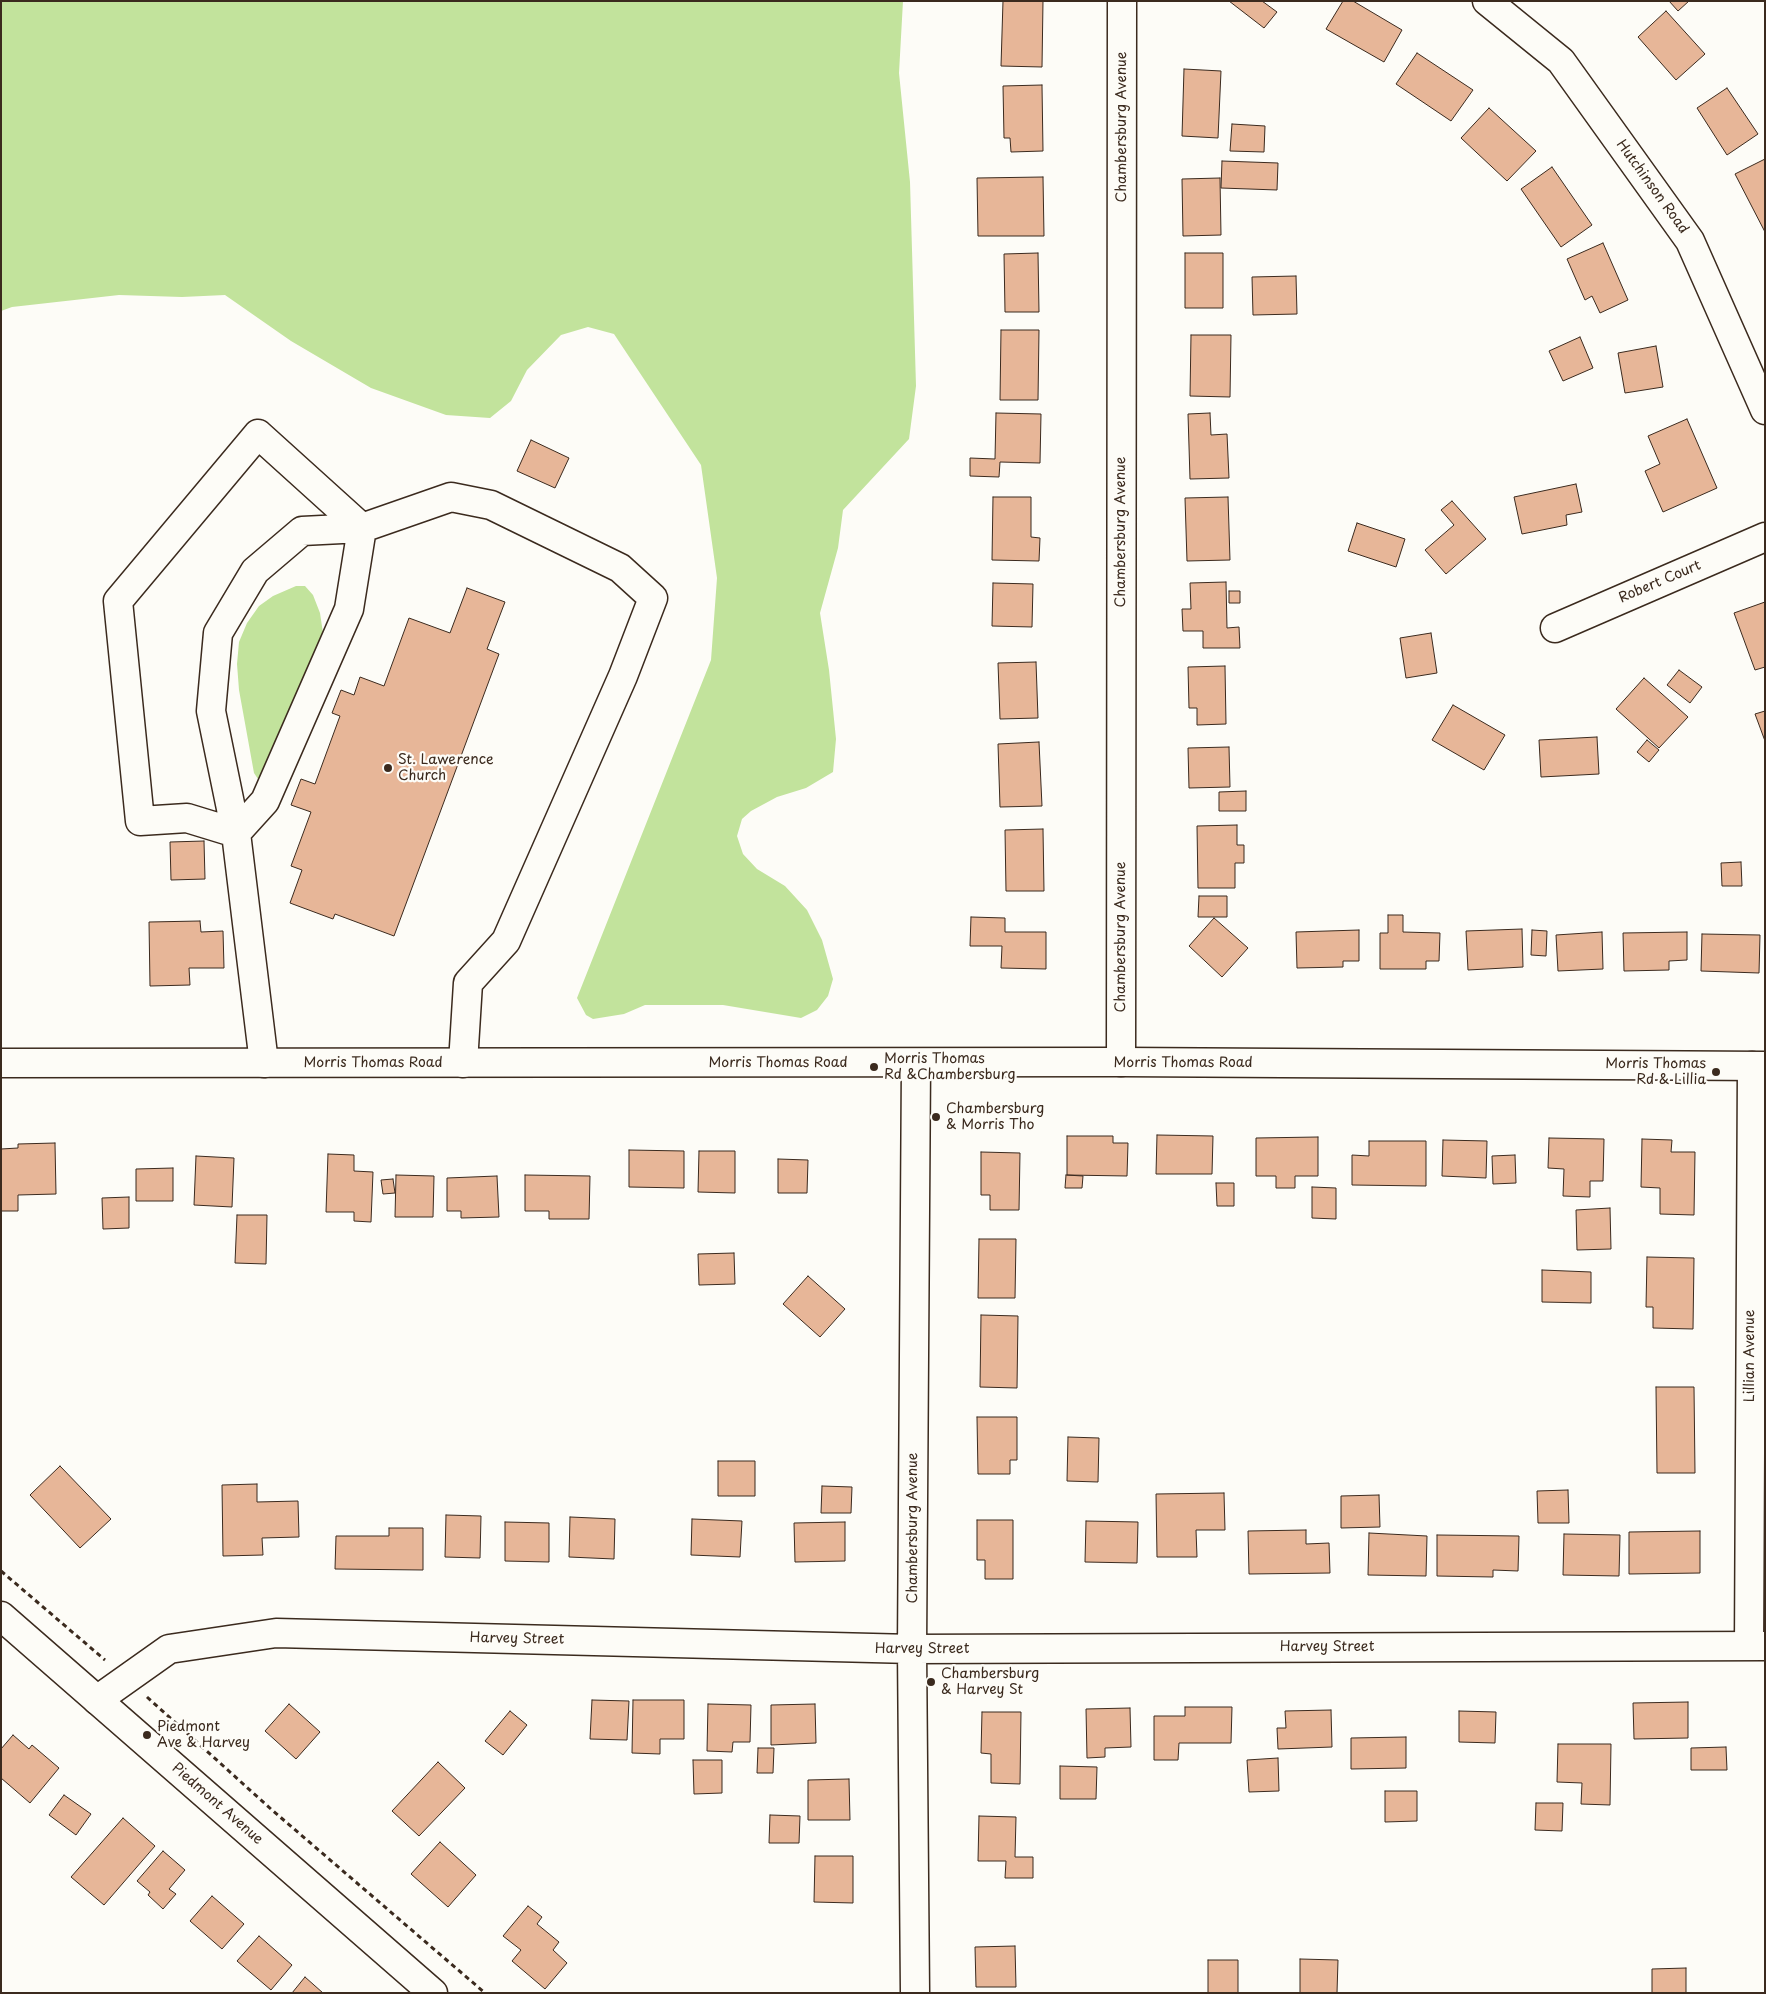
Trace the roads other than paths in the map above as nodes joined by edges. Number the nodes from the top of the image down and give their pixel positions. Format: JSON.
{"nodes":[{"id":1,"x":1122,"y":1,"type":"edge"},
{"id":2,"x":1487,"y":1,"type":"edge"},
{"id":3,"x":1765,"y":410,"type":"edge"},
{"id":4,"x":362,"y":528,"type":"junction"},
{"id":5,"x":1765,"y":537,"type":"edge"},
{"id":6,"x":1555,"y":628,"type":"dead end"},
{"id":7,"x":236,"y":833,"type":"junction"},
{"id":8,"x":1121,"y":1062,"type":"junction"},
{"id":9,"x":1,"y":1063,"type":"edge"},
{"id":10,"x":264,"y":1063,"type":"junction"},
{"id":11,"x":463,"y":1063,"type":"junction"},
{"id":12,"x":916,"y":1063,"type":"junction"},
{"id":13,"x":1758,"y":1066,"type":"edge"},
{"id":14,"x":1,"y":1616,"type":"edge"},
{"id":15,"x":1757,"y":1646,"type":"edge"},
{"id":16,"x":912,"y":1649,"type":"junction"},
{"id":17,"x":97,"y":1700,"type":"junction"},
{"id":18,"x":433,"y":1993,"type":"edge"},
{"id":19,"x":915,"y":1993,"type":"edge"}],
"edges":[{"from":1,"to":8,"type":"street","name":"Chambersburg Avenue"},
{"from":2,"to":3,"type":"street","name":"Hutchinson Road"},
{"from":4,"to":7,"type":"street"},
{"from":4,"to":7,"type":"street"},
{"from":4,"to":7,"type":"street"},
{"from":4,"to":11,"type":"street"},
{"from":5,"to":6,"type":"street","name":"Robert Court"},
{"from":7,"to":10,"type":"street"},
{"from":8,"to":12,"type":"street","name":"Morris Thomas Road"},
{"from":8,"to":13,"type":"street","name":"Morris Thomas Road"},
{"from":9,"to":10,"type":"street","name":"Morris Thomas Road"},
{"from":10,"to":11,"type":"street","name":"Morris Thomas Road"},
{"from":11,"to":12,"type":"street","name":"Morris Thomas Road"},
{"from":12,"to":16,"type":"street","name":"Chambersburg Avenue"},
{"from":13,"to":15,"type":"street","name":"Lillian Avenue"},
{"from":14,"to":17,"type":"street","name":"Piedmont Avenue"},
{"from":15,"to":16,"type":"street","name":"Harvey Street"},
{"from":16,"to":17,"type":"street","name":"Harvey Street"},
{"from":16,"to":19,"type":"street","name":"Chambersburg Avenue"},
{"from":17,"to":18,"type":"street","name":"Piedmont Avenue"}]}
